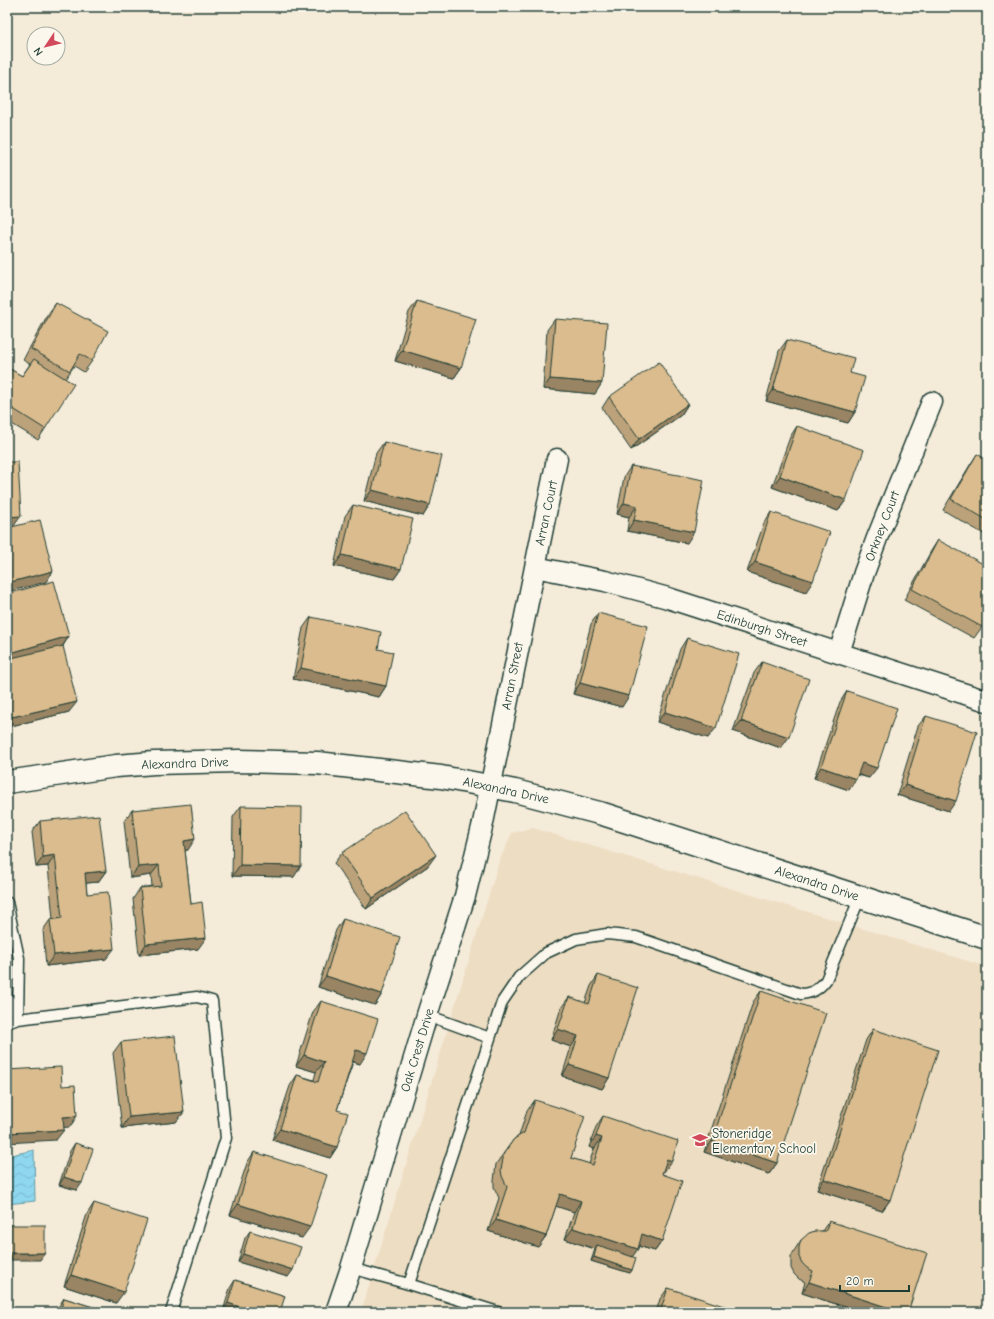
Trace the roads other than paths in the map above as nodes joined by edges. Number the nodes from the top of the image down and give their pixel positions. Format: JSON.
{"nodes":[{"id":1,"x":932,"y":402,"type":"dead end"},
{"id":2,"x":557,"y":459,"type":"dead end"},
{"id":3,"x":535,"y":566,"type":"junction"},
{"id":4,"x":839,"y":653,"type":"junction"},
{"id":5,"x":987,"y":701,"type":"edge"},
{"id":6,"x":7,"y":782,"type":"edge"},
{"id":7,"x":490,"y":785,"type":"junction"},
{"id":8,"x":860,"y":896,"type":"junction"},
{"id":9,"x":7,"y":904,"type":"edge"},
{"id":10,"x":987,"y":938,"type":"edge"},
{"id":11,"x":7,"y":997,"type":"edge"},
{"id":12,"x":427,"y":1015,"type":"junction"},
{"id":13,"x":18,"y":1019,"type":"junction"},
{"id":14,"x":7,"y":1023,"type":"edge"},
{"id":15,"x":490,"y":1038,"type":"junction"},
{"id":16,"x":351,"y":1268,"type":"junction"},
{"id":17,"x":409,"y":1284,"type":"junction"},
{"id":18,"x":171,"y":1312,"type":"edge"},
{"id":19,"x":336,"y":1312,"type":"edge"},
{"id":20,"x":498,"y":1312,"type":"edge"}],
"edges":[{"from":1,"to":4,"type":"street","name":"Orkney Court"},
{"from":2,"to":3,"type":"street","name":"Arran Court"},
{"from":3,"to":4,"type":"street","name":"Edinburgh Street"},
{"from":3,"to":7,"type":"street","name":"Arran Street"},
{"from":4,"to":5,"type":"street","name":"Edinburgh Street"},
{"from":6,"to":7,"type":"street","name":"Alexandra Drive"},
{"from":7,"to":8,"type":"street","name":"Alexandra Drive"},
{"from":7,"to":12,"type":"street","name":"Oak Crest Drive"},
{"from":8,"to":10,"type":"street","name":"Alexandra Drive"},
{"from":8,"to":15,"type":"lane"},
{"from":9,"to":13,"type":"lane"},
{"from":11,"to":13,"type":"lane"},
{"from":12,"to":15,"type":"lane"},
{"from":12,"to":16,"type":"street","name":"Oak Crest Drive"},
{"from":13,"to":14,"type":"lane"},
{"from":13,"to":18,"type":"lane"},
{"from":15,"to":17,"type":"lane"},
{"from":16,"to":17,"type":"lane"},
{"from":16,"to":19,"type":"street","name":"Oak Crest Drive"},
{"from":17,"to":20,"type":"lane"}]}
